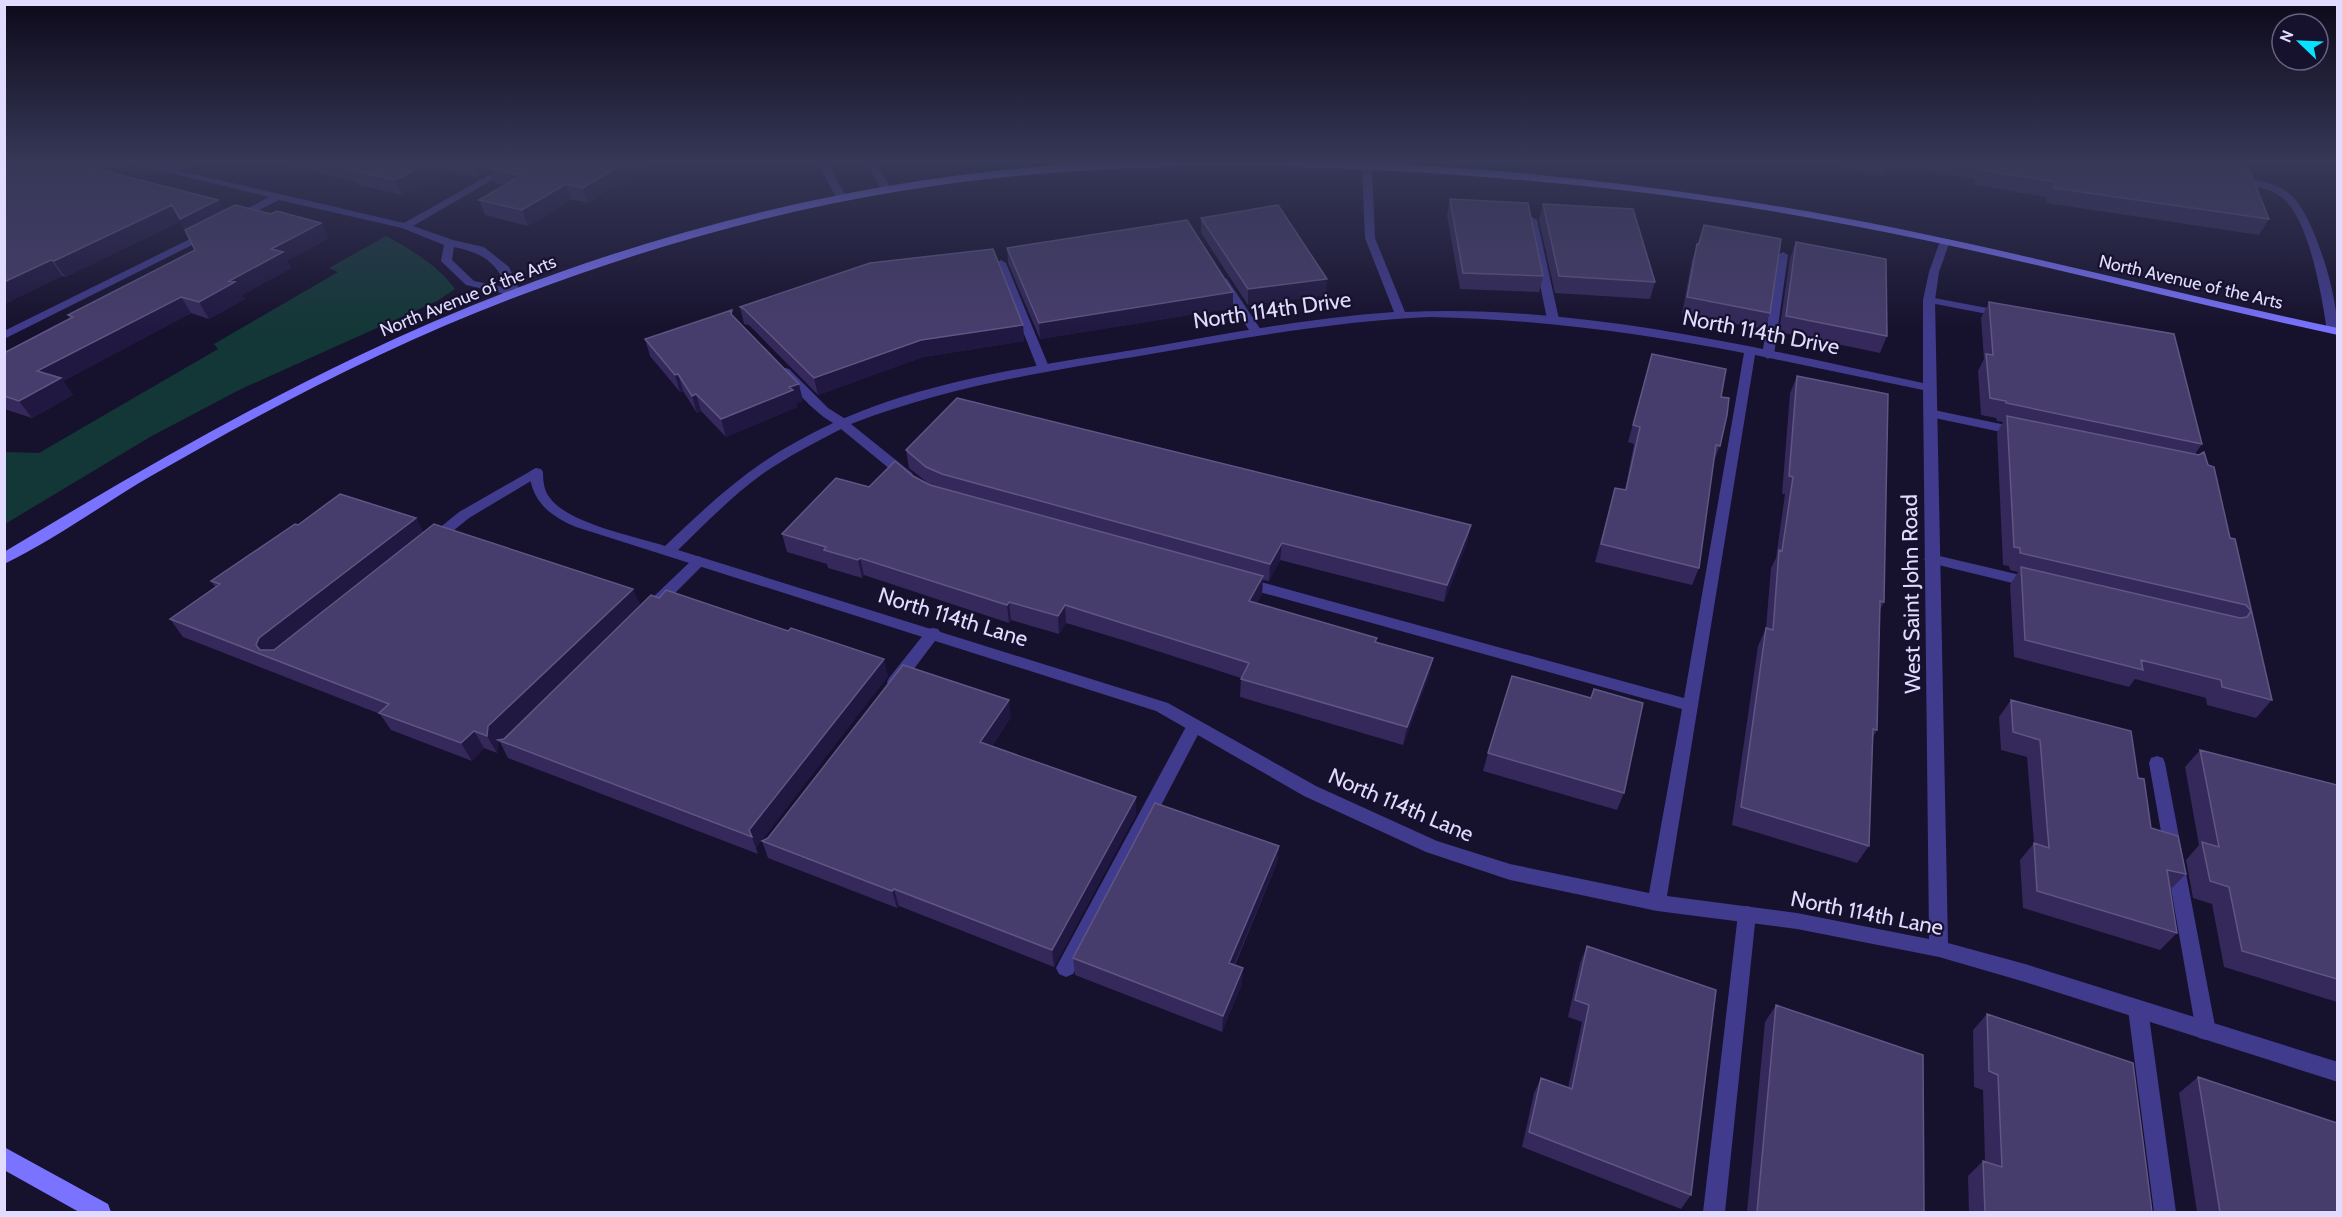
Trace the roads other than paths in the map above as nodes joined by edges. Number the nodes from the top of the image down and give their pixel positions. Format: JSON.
{"nodes":[{"id":1,"x":237,"y":218,"type":"edge"},
{"id":2,"x":369,"y":218,"type":"edge"},
{"id":3,"x":420,"y":218,"type":"edge"},
{"id":4,"x":762,"y":218,"type":"edge"},
{"id":5,"x":1369,"y":218,"type":"edge"},
{"id":6,"x":1823,"y":218,"type":"edge"},
{"id":7,"x":2301,"y":218,"type":"edge"},
{"id":8,"x":1532,"y":220,"type":"edge"},
{"id":9,"x":405,"y":226,"type":"junction"},
{"id":10,"x":1944,"y":242,"type":"junction"},
{"id":11,"x":450,"y":243,"type":"junction"},
{"id":12,"x":1783,"y":255,"type":"edge"},
{"id":13,"x":1001,"y":263,"type":"edge"},
{"id":14,"x":1219,"y":274,"type":"edge"},
{"id":15,"x":515,"y":293,"type":"junction"},
{"id":16,"x":1929,"y":300,"type":"junction"},
{"id":17,"x":1401,"y":315,"type":"junction"},
{"id":18,"x":2011,"y":315,"type":"edge"},
{"id":19,"x":1553,"y":319,"type":"junction"},
{"id":20,"x":2335,"y":332,"type":"edge"},
{"id":21,"x":1257,"y":333,"type":"junction"},
{"id":22,"x":4,"y":336,"type":"edge"},
{"id":23,"x":1749,"y":351,"type":"junction"},
{"id":24,"x":1768,"y":355,"type":"junction"},
{"id":25,"x":776,"y":362,"type":"edge"},
{"id":26,"x":1042,"y":367,"type":"junction"},
{"id":27,"x":1929,"y":388,"type":"junction"},
{"id":28,"x":1929,"y":413,"type":"junction"},
{"id":29,"x":842,"y":423,"type":"junction"},
{"id":30,"x":2034,"y":435,"type":"edge"},
{"id":31,"x":923,"y":489,"type":"edge"},
{"id":32,"x":668,"y":551,"type":"junction"},
{"id":33,"x":418,"y":552,"type":"edge"},
{"id":34,"x":4,"y":559,"type":"edge"},
{"id":35,"x":1931,"y":559,"type":"junction"},
{"id":36,"x":699,"y":561,"type":"junction"},
{"id":37,"x":1233,"y":579,"type":"edge"},
{"id":38,"x":2045,"y":586,"type":"edge"},
{"id":39,"x":640,"y":619,"type":"edge"},
{"id":40,"x":933,"y":633,"type":"junction"},
{"id":41,"x":883,"y":699,"type":"edge"},
{"id":42,"x":1688,"y":705,"type":"junction"},
{"id":43,"x":1194,"y":728,"type":"junction"},
{"id":44,"x":2157,"y":763,"type":"dead end"},
{"id":45,"x":1657,"y":903,"type":"junction"},
{"id":46,"x":1747,"y":914,"type":"junction"},
{"id":47,"x":1939,"y":949,"type":"junction"},
{"id":48,"x":1066,"y":968,"type":"dead end"},
{"id":49,"x":2138,"y":1009,"type":"junction"},
{"id":50,"x":2206,"y":1031,"type":"junction"},
{"id":51,"x":2337,"y":1072,"type":"edge"},
{"id":52,"x":4,"y":1158,"type":"edge"},
{"id":53,"x":100,"y":1212,"type":"edge"},
{"id":54,"x":1714,"y":1212,"type":"edge"},
{"id":55,"x":2165,"y":1212,"type":"edge"}],
"edges":[{"from":1,"to":22,"type":"street"},
{"from":2,"to":9,"type":"street"},
{"from":3,"to":9,"type":"street"},
{"from":4,"to":15,"type":"street","name":"North Avenue of the Arts"},
{"from":5,"to":17,"type":"street"},
{"from":6,"to":10,"type":"street","name":"North Avenue of the Arts"},
{"from":7,"to":20,"type":"street"},
{"from":8,"to":19,"type":"street"},
{"from":9,"to":11,"type":"street"},
{"from":10,"to":16,"type":"street","name":"West Saint John Road"},
{"from":10,"to":20,"type":"street","name":"North Avenue of the Arts"},
{"from":11,"to":15,"type":"street"},
{"from":11,"to":15,"type":"street"},
{"from":12,"to":24,"type":"street"},
{"from":13,"to":26,"type":"street"},
{"from":14,"to":21,"type":"street"},
{"from":15,"to":34,"type":"street","name":"North Avenue of the Arts"},
{"from":16,"to":18,"type":"street"},
{"from":16,"to":27,"type":"street","name":"West Saint John Road"},
{"from":17,"to":19,"type":"street","name":"North 114th Drive"},
{"from":17,"to":21,"type":"street","name":"North 114th Drive"},
{"from":19,"to":23,"type":"street","name":"North 114th Drive"},
{"from":21,"to":26,"type":"street","name":"North 114th Drive"},
{"from":23,"to":24,"type":"street","name":"North 114th Drive"},
{"from":23,"to":42,"type":"street"},
{"from":24,"to":27,"type":"street","name":"North 114th Drive"},
{"from":25,"to":29,"type":"street"},
{"from":26,"to":29,"type":"street","name":"North 114th Drive"},
{"from":27,"to":28,"type":"street","name":"West Saint John Road"},
{"from":28,"to":30,"type":"street"},
{"from":28,"to":35,"type":"street","name":"West Saint John Road"},
{"from":29,"to":31,"type":"street"},
{"from":29,"to":32,"type":"street","name":"North 114th Drive"},
{"from":32,"to":33,"type":"street","name":"North 114th Lane"},
{"from":32,"to":36,"type":"street","name":"North 114th Lane"},
{"from":35,"to":38,"type":"street"},
{"from":35,"to":47,"type":"street","name":"West Saint John Road"},
{"from":36,"to":39,"type":"street"},
{"from":36,"to":40,"type":"street","name":"North 114th Lane"},
{"from":37,"to":42,"type":"street"},
{"from":40,"to":41,"type":"street"},
{"from":40,"to":43,"type":"street","name":"North 114th Lane"},
{"from":42,"to":45,"type":"street"},
{"from":43,"to":45,"type":"street","name":"North 114th Lane"},
{"from":43,"to":48,"type":"street"},
{"from":44,"to":50,"type":"street"},
{"from":45,"to":46,"type":"street","name":"North 114th Lane"},
{"from":46,"to":47,"type":"street","name":"North 114th Lane"},
{"from":46,"to":54,"type":"street"},
{"from":47,"to":49,"type":"street","name":"North 114th Lane"},
{"from":49,"to":50,"type":"street","name":"North 114th Lane"},
{"from":49,"to":55,"type":"street"},
{"from":50,"to":51,"type":"street","name":"North 114th Lane"},
{"from":52,"to":53,"type":"street"}]}
